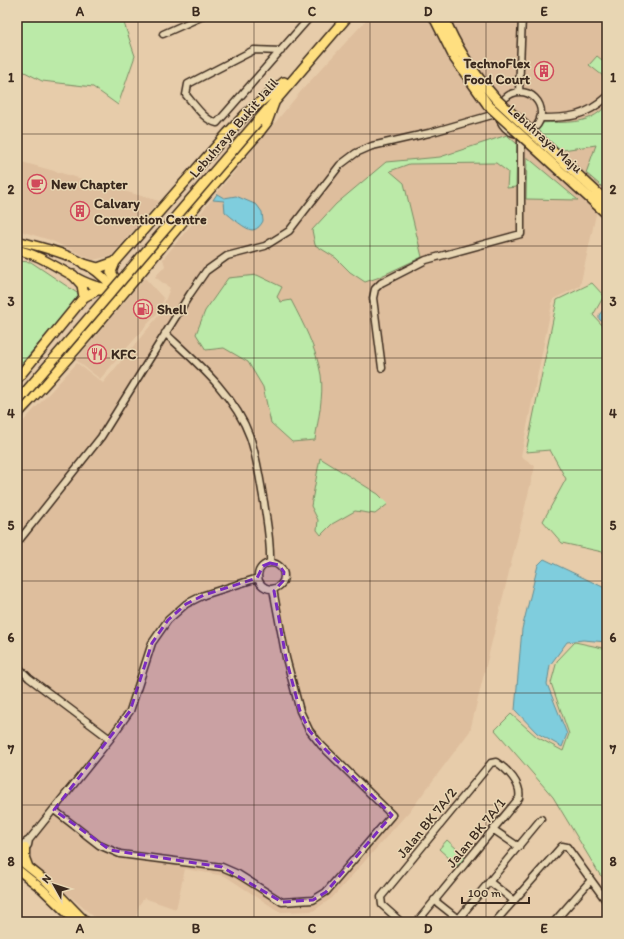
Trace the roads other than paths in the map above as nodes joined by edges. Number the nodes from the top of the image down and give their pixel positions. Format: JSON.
{"nodes":[{"id":1,"x":201,"y":17,"type":"edge"},
{"id":2,"x":310,"y":17,"type":"edge"},
{"id":3,"x":339,"y":17,"type":"edge"},
{"id":4,"x":347,"y":17,"type":"edge"},
{"id":5,"x":434,"y":17,"type":"edge"},
{"id":6,"x":444,"y":17,"type":"edge"},
{"id":7,"x":522,"y":17,"type":"edge"},
{"id":8,"x":163,"y":34,"type":"dead end"},
{"id":9,"x":264,"y":49,"type":"junction"},
{"id":10,"x":281,"y":51,"type":"junction"},
{"id":11,"x":270,"y":64,"type":"junction"},
{"id":12,"x":284,"y":82,"type":"junction"},
{"id":13,"x":519,"y":92,"type":"junction"},
{"id":14,"x":607,"y":98,"type":"edge"},
{"id":15,"x":274,"y":103,"type":"junction"},
{"id":16,"x":500,"y":113,"type":"junction"},
{"id":17,"x":540,"y":118,"type":"junction"},
{"id":18,"x":255,"y":120,"type":"junction"},
{"id":19,"x":521,"y":134,"type":"junction"},
{"id":20,"x":607,"y":202,"type":"edge"},
{"id":21,"x":607,"y":214,"type":"edge"},
{"id":22,"x":17,"y":241,"type":"edge"},
{"id":23,"x":17,"y":250,"type":"edge"},
{"id":24,"x":115,"y":262,"type":"junction"},
{"id":25,"x":84,"y":264,"type":"junction"},
{"id":26,"x":73,"y":274,"type":"junction"},
{"id":27,"x":98,"y":274,"type":"junction"},
{"id":28,"x":135,"y":280,"type":"junction"},
{"id":29,"x":91,"y":285,"type":"junction"},
{"id":30,"x":111,"y":289,"type":"junction"},
{"id":31,"x":126,"y":291,"type":"junction"},
{"id":32,"x":84,"y":297,"type":"junction"},
{"id":33,"x":112,"y":307,"type":"junction"},
{"id":34,"x":165,"y":334,"type":"junction"},
{"id":35,"x":382,"y":368,"type":"dead end"},
{"id":36,"x":17,"y":379,"type":"edge"},
{"id":37,"x":18,"y":392,"type":"edge"},
{"id":38,"x":17,"y":402,"type":"edge"},
{"id":39,"x":17,"y":414,"type":"edge"},
{"id":40,"x":17,"y":542,"type":"edge"},
{"id":41,"x":270,"y":563,"type":"junction"},
{"id":42,"x":258,"y":578,"type":"junction"},
{"id":43,"x":274,"y":589,"type":"junction"},
{"id":44,"x":17,"y":666,"type":"edge"},
{"id":45,"x":110,"y":739,"type":"junction"},
{"id":46,"x":490,"y":763,"type":"joint"},
{"id":47,"x":54,"y":810,"type":"junction"},
{"id":48,"x":541,"y":819,"type":"dead end"},
{"id":49,"x":494,"y":830,"type":"junction"},
{"id":50,"x":24,"y":846,"type":"edge"},
{"id":51,"x":519,"y":847,"type":"junction"},
{"id":52,"x":17,"y":858,"type":"edge"},
{"id":53,"x":29,"y":868,"type":"junction"},
{"id":54,"x":17,"y":869,"type":"edge"},
{"id":55,"x":591,"y":880,"type":"junction"},
{"id":56,"x":490,"y":882,"type":"junction"},
{"id":57,"x":434,"y":900,"type":"junction"},
{"id":58,"x":514,"y":901,"type":"junction"},
{"id":59,"x":607,"y":902,"type":"edge"},
{"id":60,"x":457,"y":920,"type":"edge"},
{"id":61,"x":558,"y":920,"type":"edge"},
{"id":62,"x":76,"y":922,"type":"edge"},
{"id":63,"x":86,"y":922,"type":"edge"},
{"id":64,"x":401,"y":922,"type":"edge"},
{"id":65,"x":417,"y":922,"type":"edge"},
{"id":66,"x":495,"y":922,"type":"edge"}],
"edges":[{"from":1,"to":8,"type":"street"},
{"from":2,"to":10,"type":"street"},
{"from":3,"to":12,"type":"highway","name":"Lebuhraya Bukit Jalil"},
{"from":4,"to":15,"type":"highway","name":"Lebuhraya Bukit Jalil"},
{"from":5,"to":21,"type":"highway","name":"Lebuhraya Maju","bridge":true},
{"from":6,"to":20,"type":"highway","name":"Lebuhraya Maju","bridge":true},
{"from":7,"to":13,"type":"street"},
{"from":9,"to":10,"type":"street"},
{"from":9,"to":11,"type":"street"},
{"from":9,"to":11,"type":"street"},
{"from":10,"to":11,"type":"street"},
{"from":12,"to":18,"type":"highway","name":"Lebuhraya Bukit Jalil"},
{"from":12,"to":24,"type":"highway"},
{"from":13,"to":16,"type":"street"},
{"from":13,"to":17,"type":"street"},
{"from":14,"to":17,"type":"street"},
{"from":15,"to":18,"type":"highway","name":"Lebuhraya Bukit Jalil"},
{"from":15,"to":28,"type":"highway"},
{"from":16,"to":19,"type":"street"},
{"from":16,"to":34,"type":"street"},
{"from":17,"to":19,"type":"street"},
{"from":18,"to":37,"type":"highway","name":"Lebuhraya Bukit Jalil"},
{"from":18,"to":38,"type":"highway","name":"Lebuhraya Bukit Jalil","bridge":true},
{"from":19,"to":35,"type":"street"},
{"from":22,"to":25,"type":"main road"},
{"from":23,"to":26,"type":"main road"},
{"from":24,"to":25,"type":"highway"},
{"from":24,"to":28,"type":"highway"},
{"from":25,"to":27,"type":"main road"},
{"from":26,"to":29,"type":"main road"},
{"from":26,"to":32,"type":"highway"},
{"from":27,"to":29,"type":"main road"},
{"from":27,"to":30,"type":"main road"},
{"from":28,"to":31,"type":"highway"},
{"from":29,"to":30,"type":"main road"},
{"from":30,"to":31,"type":"main road"},
{"from":30,"to":33,"type":"main road"},
{"from":31,"to":33,"type":"highway"},
{"from":32,"to":33,"type":"highway"},
{"from":32,"to":36,"type":"highway"},
{"from":33,"to":39,"type":"highway"},
{"from":34,"to":40,"type":"street"},
{"from":34,"to":41,"type":"street"},
{"from":41,"to":42,"type":"street"},
{"from":41,"to":43,"type":"street"},
{"from":42,"to":43,"type":"street"},
{"from":42,"to":45,"type":"street"},
{"from":43,"to":47,"type":"street"},
{"from":44,"to":45,"type":"street"},
{"from":45,"to":47,"type":"street"},
{"from":46,"to":49,"type":"street","name":"Jalan BK 7A/1"},
{"from":46,"to":64,"type":"street","name":"Jalan BK 7A/2"},
{"from":47,"to":50,"type":"street"},
{"from":48,"to":51,"type":"street"},
{"from":49,"to":51,"type":"street"},
{"from":49,"to":57,"type":"street","name":"Jalan BK 7A/1"},
{"from":50,"to":52,"type":"street"},
{"from":50,"to":53,"type":"main road"},
{"from":51,"to":56,"type":"street"},
{"from":52,"to":53,"type":"main road"},
{"from":53,"to":63,"type":"main road"},
{"from":54,"to":62,"type":"main road"},
{"from":55,"to":58,"type":"street"},
{"from":55,"to":59,"type":"street"},
{"from":55,"to":61,"type":"street"},
{"from":56,"to":58,"type":"street"},
{"from":56,"to":60,"type":"street"},
{"from":57,"to":60,"type":"street"},
{"from":57,"to":65,"type":"street","name":"Jalan BK 7A/1"},
{"from":58,"to":66,"type":"street"}]}
